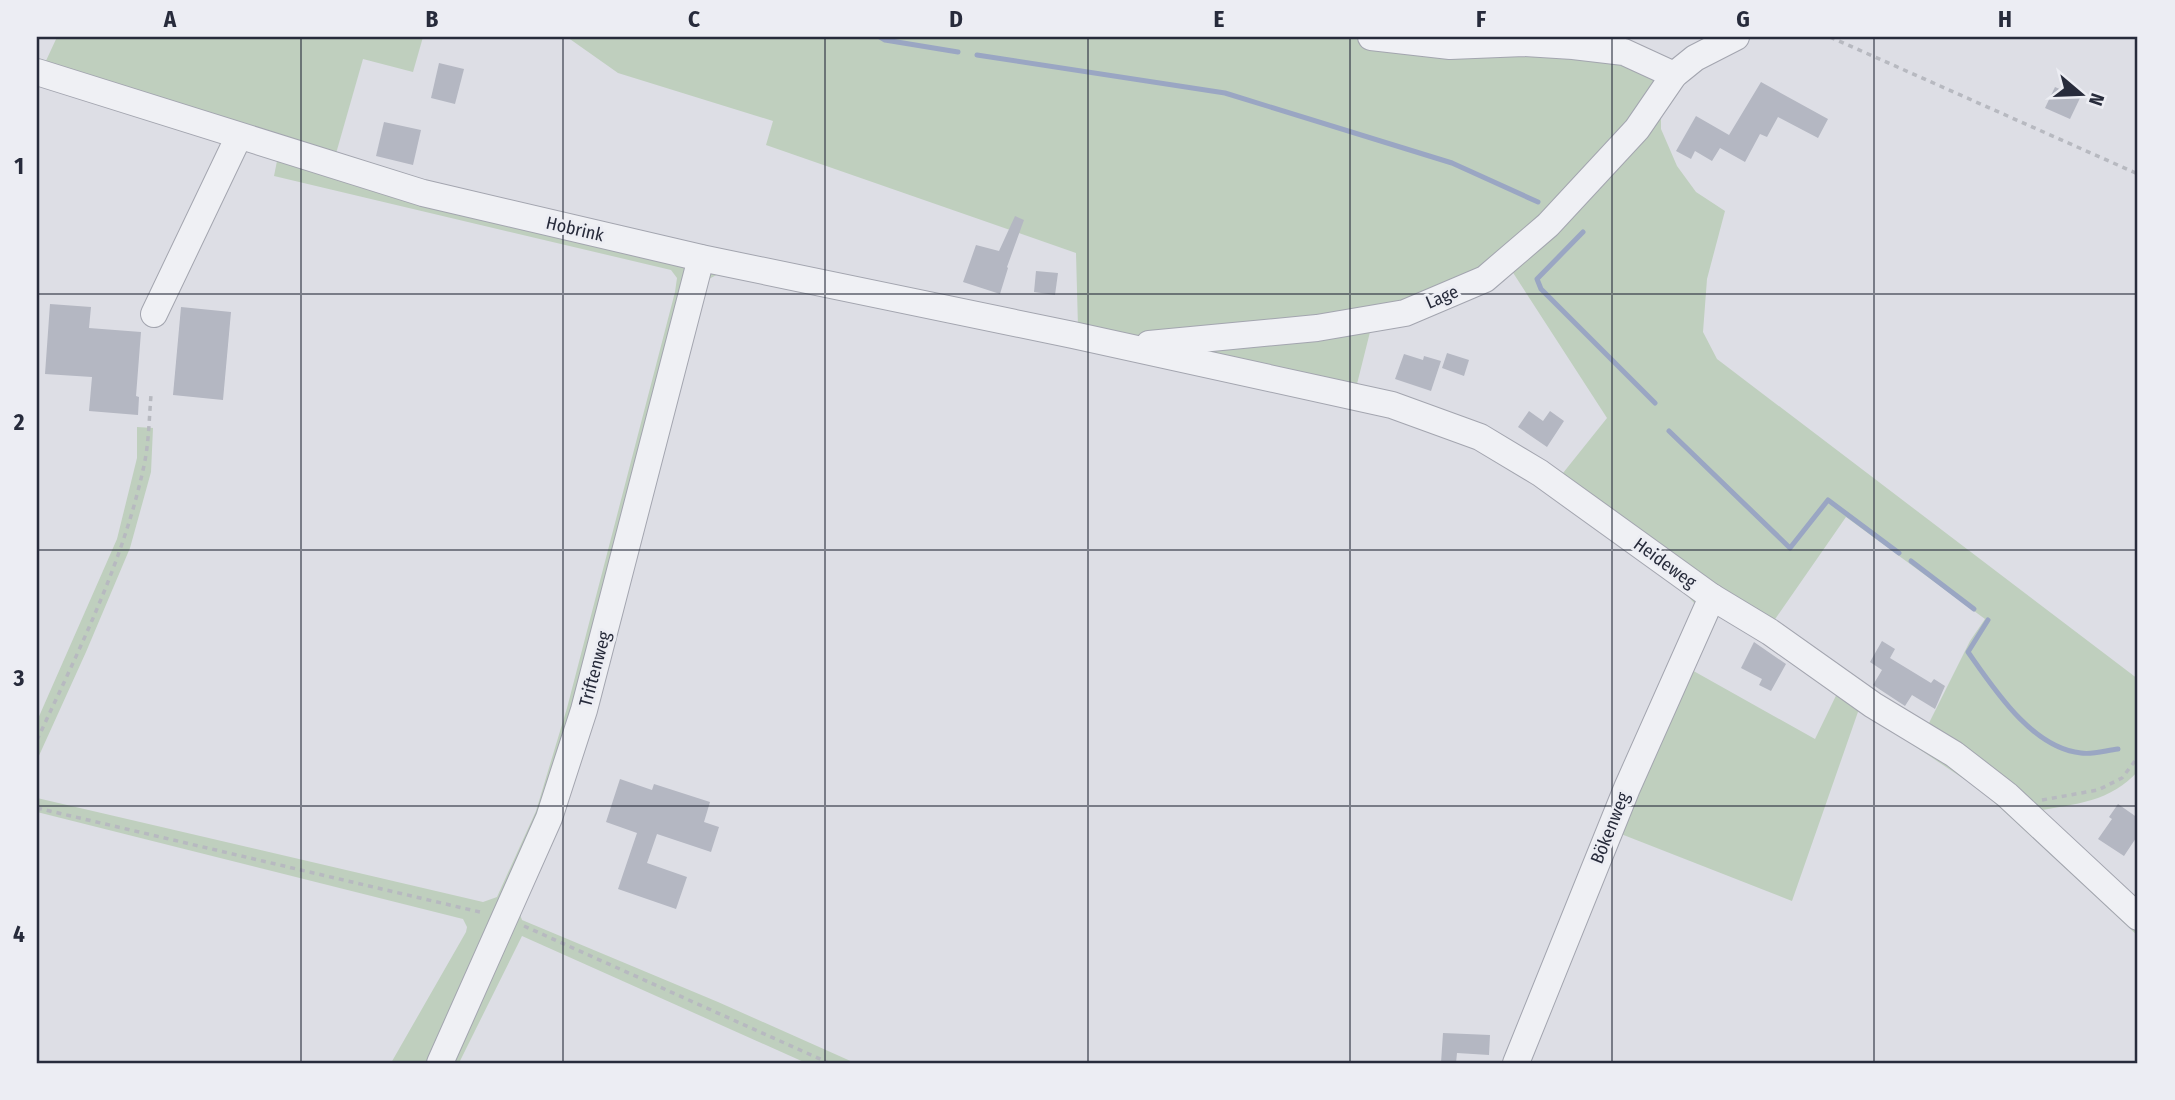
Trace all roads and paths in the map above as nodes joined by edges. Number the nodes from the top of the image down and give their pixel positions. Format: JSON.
{"nodes":[{"id":1,"x":1371,"y":37,"type":"edge"},
{"id":2,"x":1735,"y":37,"type":"edge"},
{"id":3,"x":1830,"y":37,"type":"edge"},
{"id":4,"x":37,"y":72,"type":"edge"},
{"id":5,"x":1674,"y":75,"type":"junction"},
{"id":6,"x":239,"y":136,"type":"junction"},
{"id":7,"x":2138,"y":174,"type":"edge"},
{"id":8,"x":701,"y":258,"type":"junction"},
{"id":9,"x":154,"y":314,"type":"dead end"},
{"id":10,"x":1122,"y":347,"type":"junction"},
{"id":11,"x":151,"y":394,"type":"dead end"},
{"id":12,"x":1712,"y":597,"type":"junction"},
{"id":13,"x":37,"y":740,"type":"edge"},
{"id":14,"x":2138,"y":757,"type":"edge"},
{"id":15,"x":2018,"y":805,"type":"junction"},
{"id":16,"x":37,"y":808,"type":"edge"},
{"id":17,"x":504,"y":917,"type":"junction"},
{"id":18,"x":2138,"y":917,"type":"edge"},
{"id":19,"x":440,"y":1063,"type":"edge"},
{"id":20,"x":829,"y":1063,"type":"edge"},
{"id":21,"x":1516,"y":1063,"type":"edge"}],
"edges":[{"from":1,"to":5,"type":"street"},
{"from":2,"to":5,"type":"street","name":"Lage"},
{"from":3,"to":7,"type":"path"},
{"from":4,"to":6,"type":"street","name":"Hobrink"},
{"from":5,"to":10,"type":"street","name":"Lage"},
{"from":6,"to":8,"type":"street","name":"Hobrink"},
{"from":6,"to":9,"type":"street"},
{"from":8,"to":10,"type":"street","name":"Hobrink"},
{"from":8,"to":17,"type":"street","name":"Triftenweg"},
{"from":10,"to":12,"type":"street","name":"Heideweg"},
{"from":11,"to":13,"type":"path"},
{"from":12,"to":15,"type":"street","name":"Heideweg"},
{"from":12,"to":21,"type":"street","name":"Bökenweg"},
{"from":14,"to":15,"type":"path"},
{"from":15,"to":18,"type":"street","name":"Heideweg"},
{"from":16,"to":17,"type":"path"},
{"from":17,"to":19,"type":"street","name":"Triftenweg"},
{"from":17,"to":20,"type":"path"}]}
